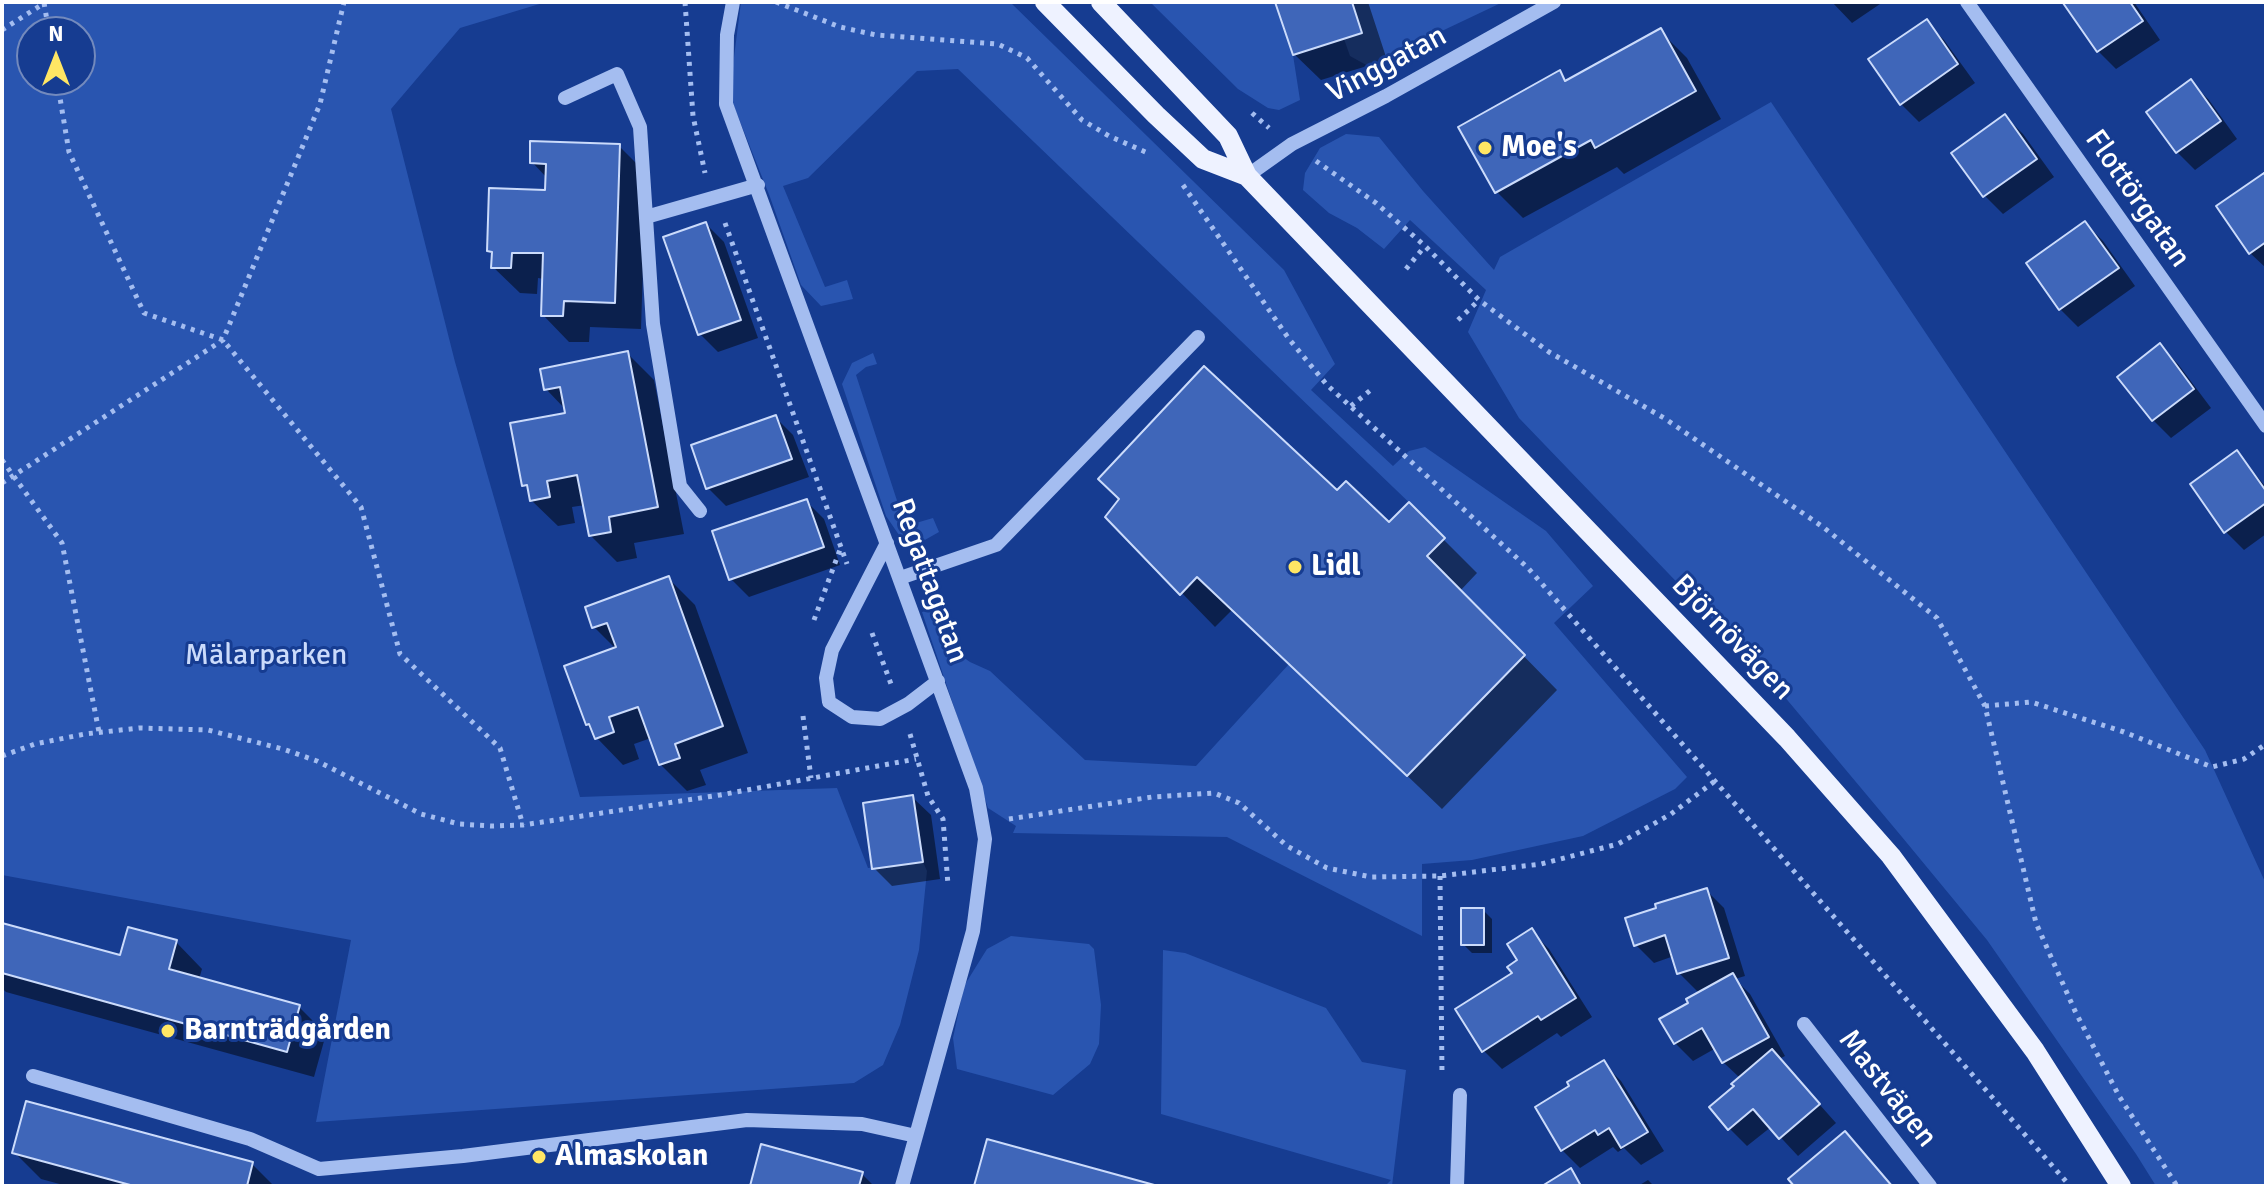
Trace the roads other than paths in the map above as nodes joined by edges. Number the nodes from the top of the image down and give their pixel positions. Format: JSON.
{"nodes":[{"id":1,"x":733,"y":2,"type":"edge"},
{"id":2,"x":1045,"y":2,"type":"edge"},
{"id":3,"x":1101,"y":2,"type":"edge"},
{"id":4,"x":1554,"y":2,"type":"edge"},
{"id":5,"x":1967,"y":2,"type":"edge"},
{"id":6,"x":565,"y":98,"type":"dead end"},
{"id":7,"x":1247,"y":176,"type":"junction"},
{"id":8,"x":758,"y":185,"type":"junction"},
{"id":9,"x":646,"y":217,"type":"junction"},
{"id":10,"x":1198,"y":337,"type":"dead end"},
{"id":11,"x":2266,"y":426,"type":"edge"},
{"id":12,"x":700,"y":511,"type":"dead end"},
{"id":13,"x":887,"y":543,"type":"junction"},
{"id":14,"x":900,"y":578,"type":"junction"},
{"id":15,"x":938,"y":681,"type":"junction"},
{"id":16,"x":1804,"y":1024,"type":"dead end"},
{"id":17,"x":33,"y":1076,"type":"dead end"},
{"id":18,"x":1460,"y":1095,"type":"road end"},
{"id":19,"x":916,"y":1136,"type":"junction"},
{"id":20,"x":319,"y":1169,"type":"junction"},
{"id":21,"x":315,"y":1186,"type":"edge"},
{"id":22,"x":902,"y":1186,"type":"edge"},
{"id":23,"x":1457,"y":1186,"type":"edge"},
{"id":24,"x":1930,"y":1186,"type":"edge"},
{"id":25,"x":2121,"y":1186,"type":"edge"}],
"edges":[{"from":1,"to":8,"type":"street","name":"Regattagatan"},
{"from":2,"to":7,"type":"main road","name":"Björnövägen"},
{"from":3,"to":7,"type":"main road","name":"Björnövägen"},
{"from":4,"to":7,"type":"street","name":"Vinggatan"},
{"from":5,"to":11,"type":"street","name":"Flottörgatan"},
{"from":6,"to":9,"type":"street"},
{"from":7,"to":25,"type":"main road","name":"Björnövägen"},
{"from":8,"to":9,"type":"street"},
{"from":8,"to":13,"type":"street","name":"Regattagatan"},
{"from":9,"to":12,"type":"street"},
{"from":10,"to":14,"type":"street"},
{"from":13,"to":14,"type":"street","name":"Regattagatan"},
{"from":13,"to":15,"type":"street"},
{"from":14,"to":15,"type":"street","name":"Regattagatan"},
{"from":15,"to":19,"type":"street","name":"Regattagatan"},
{"from":16,"to":24,"type":"street","name":"Mastvägen"},
{"from":17,"to":20,"type":"street"},
{"from":18,"to":23,"type":"street"},
{"from":19,"to":20,"type":"street"},
{"from":19,"to":22,"type":"street","name":"Regattagatan"},
{"from":20,"to":21,"type":"street"}]}
